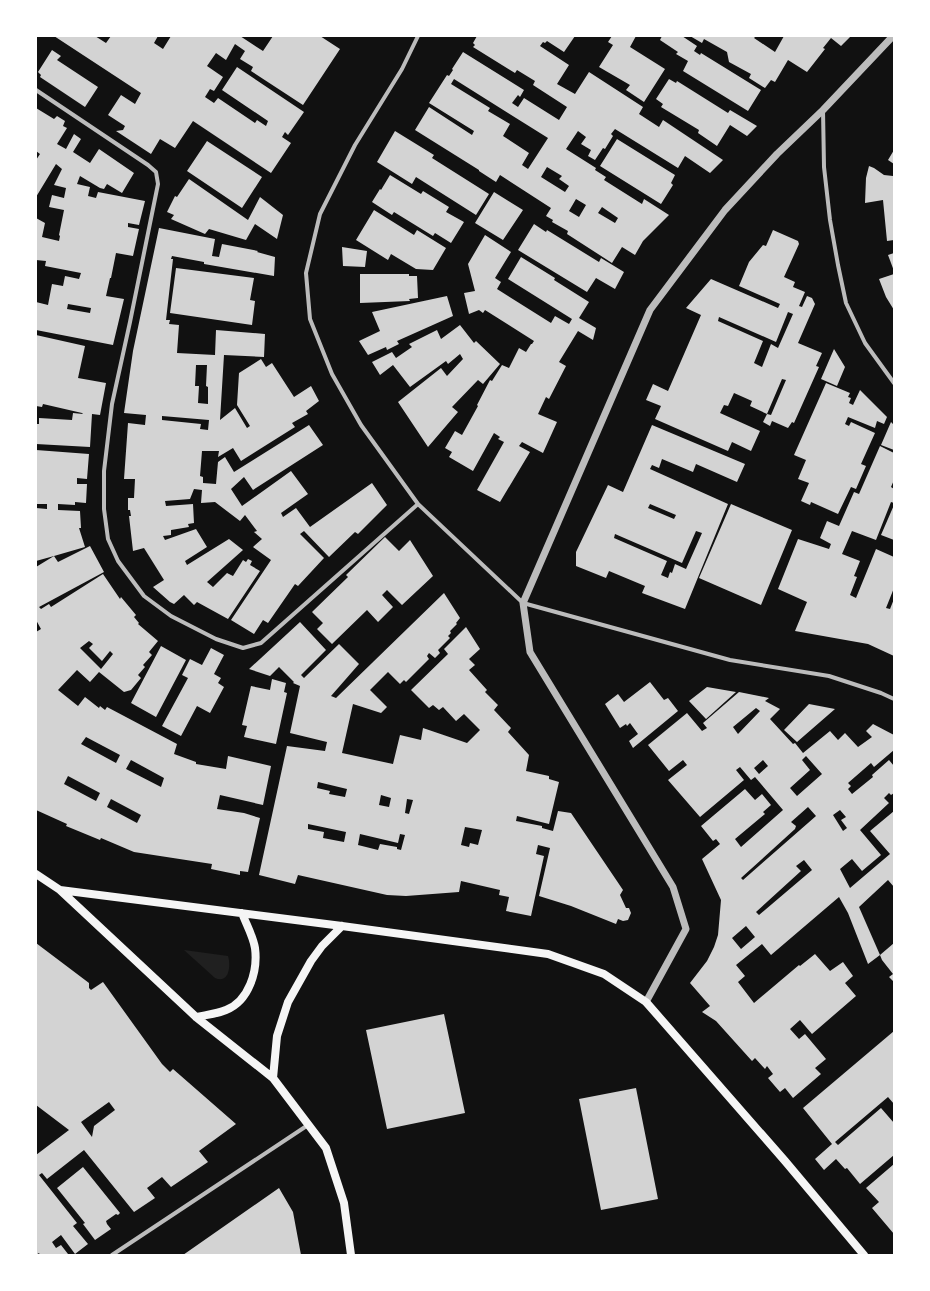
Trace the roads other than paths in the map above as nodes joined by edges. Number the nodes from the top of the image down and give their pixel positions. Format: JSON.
{"nodes":[{"id":1,"x":418,"y":36,"type":"edge"},
{"id":2,"x":893,"y":36,"type":"edge"},
{"id":3,"x":36,"y":90,"type":"edge"},
{"id":4,"x":823,"y":110,"type":"junction"},
{"id":5,"x":894,"y":383,"type":"edge"},
{"id":6,"x":418,"y":504,"type":"junction"},
{"id":7,"x":523,"y":602,"type":"junction"},
{"id":8,"x":894,"y":699,"type":"edge"},
{"id":9,"x":36,"y":874,"type":"edge"},
{"id":10,"x":60,"y":890,"type":"junction"},
{"id":11,"x":242,"y":913,"type":"junction"},
{"id":12,"x":342,"y":926,"type":"junction"},
{"id":13,"x":646,"y":1002,"type":"junction"},
{"id":14,"x":196,"y":1017,"type":"junction"},
{"id":15,"x":273,"y":1078,"type":"junction"},
{"id":16,"x":309,"y":1124,"type":"junction"},
{"id":17,"x":112,"y":1255,"type":"edge"},
{"id":18,"x":351,"y":1255,"type":"edge"},
{"id":19,"x":864,"y":1255,"type":"edge"}],
"edges":[{"from":1,"to":6,"type":"street"},
{"from":2,"to":4,"type":"street"},
{"from":3,"to":6,"type":"street"},
{"from":4,"to":5,"type":"street"},
{"from":4,"to":7,"type":"street"},
{"from":6,"to":7,"type":"street"},
{"from":7,"to":8,"type":"street"},
{"from":7,"to":13,"type":"street"},
{"from":9,"to":10,"type":"main road"},
{"from":10,"to":11,"type":"main road"},
{"from":10,"to":14,"type":"main road"},
{"from":11,"to":12,"type":"main road"},
{"from":11,"to":14,"type":"main road"},
{"from":12,"to":13,"type":"main road"},
{"from":12,"to":15,"type":"main road"},
{"from":13,"to":19,"type":"main road"},
{"from":14,"to":15,"type":"main road"},
{"from":15,"to":16,"type":"main road"},
{"from":16,"to":17,"type":"street"},
{"from":16,"to":18,"type":"main road"}]}
